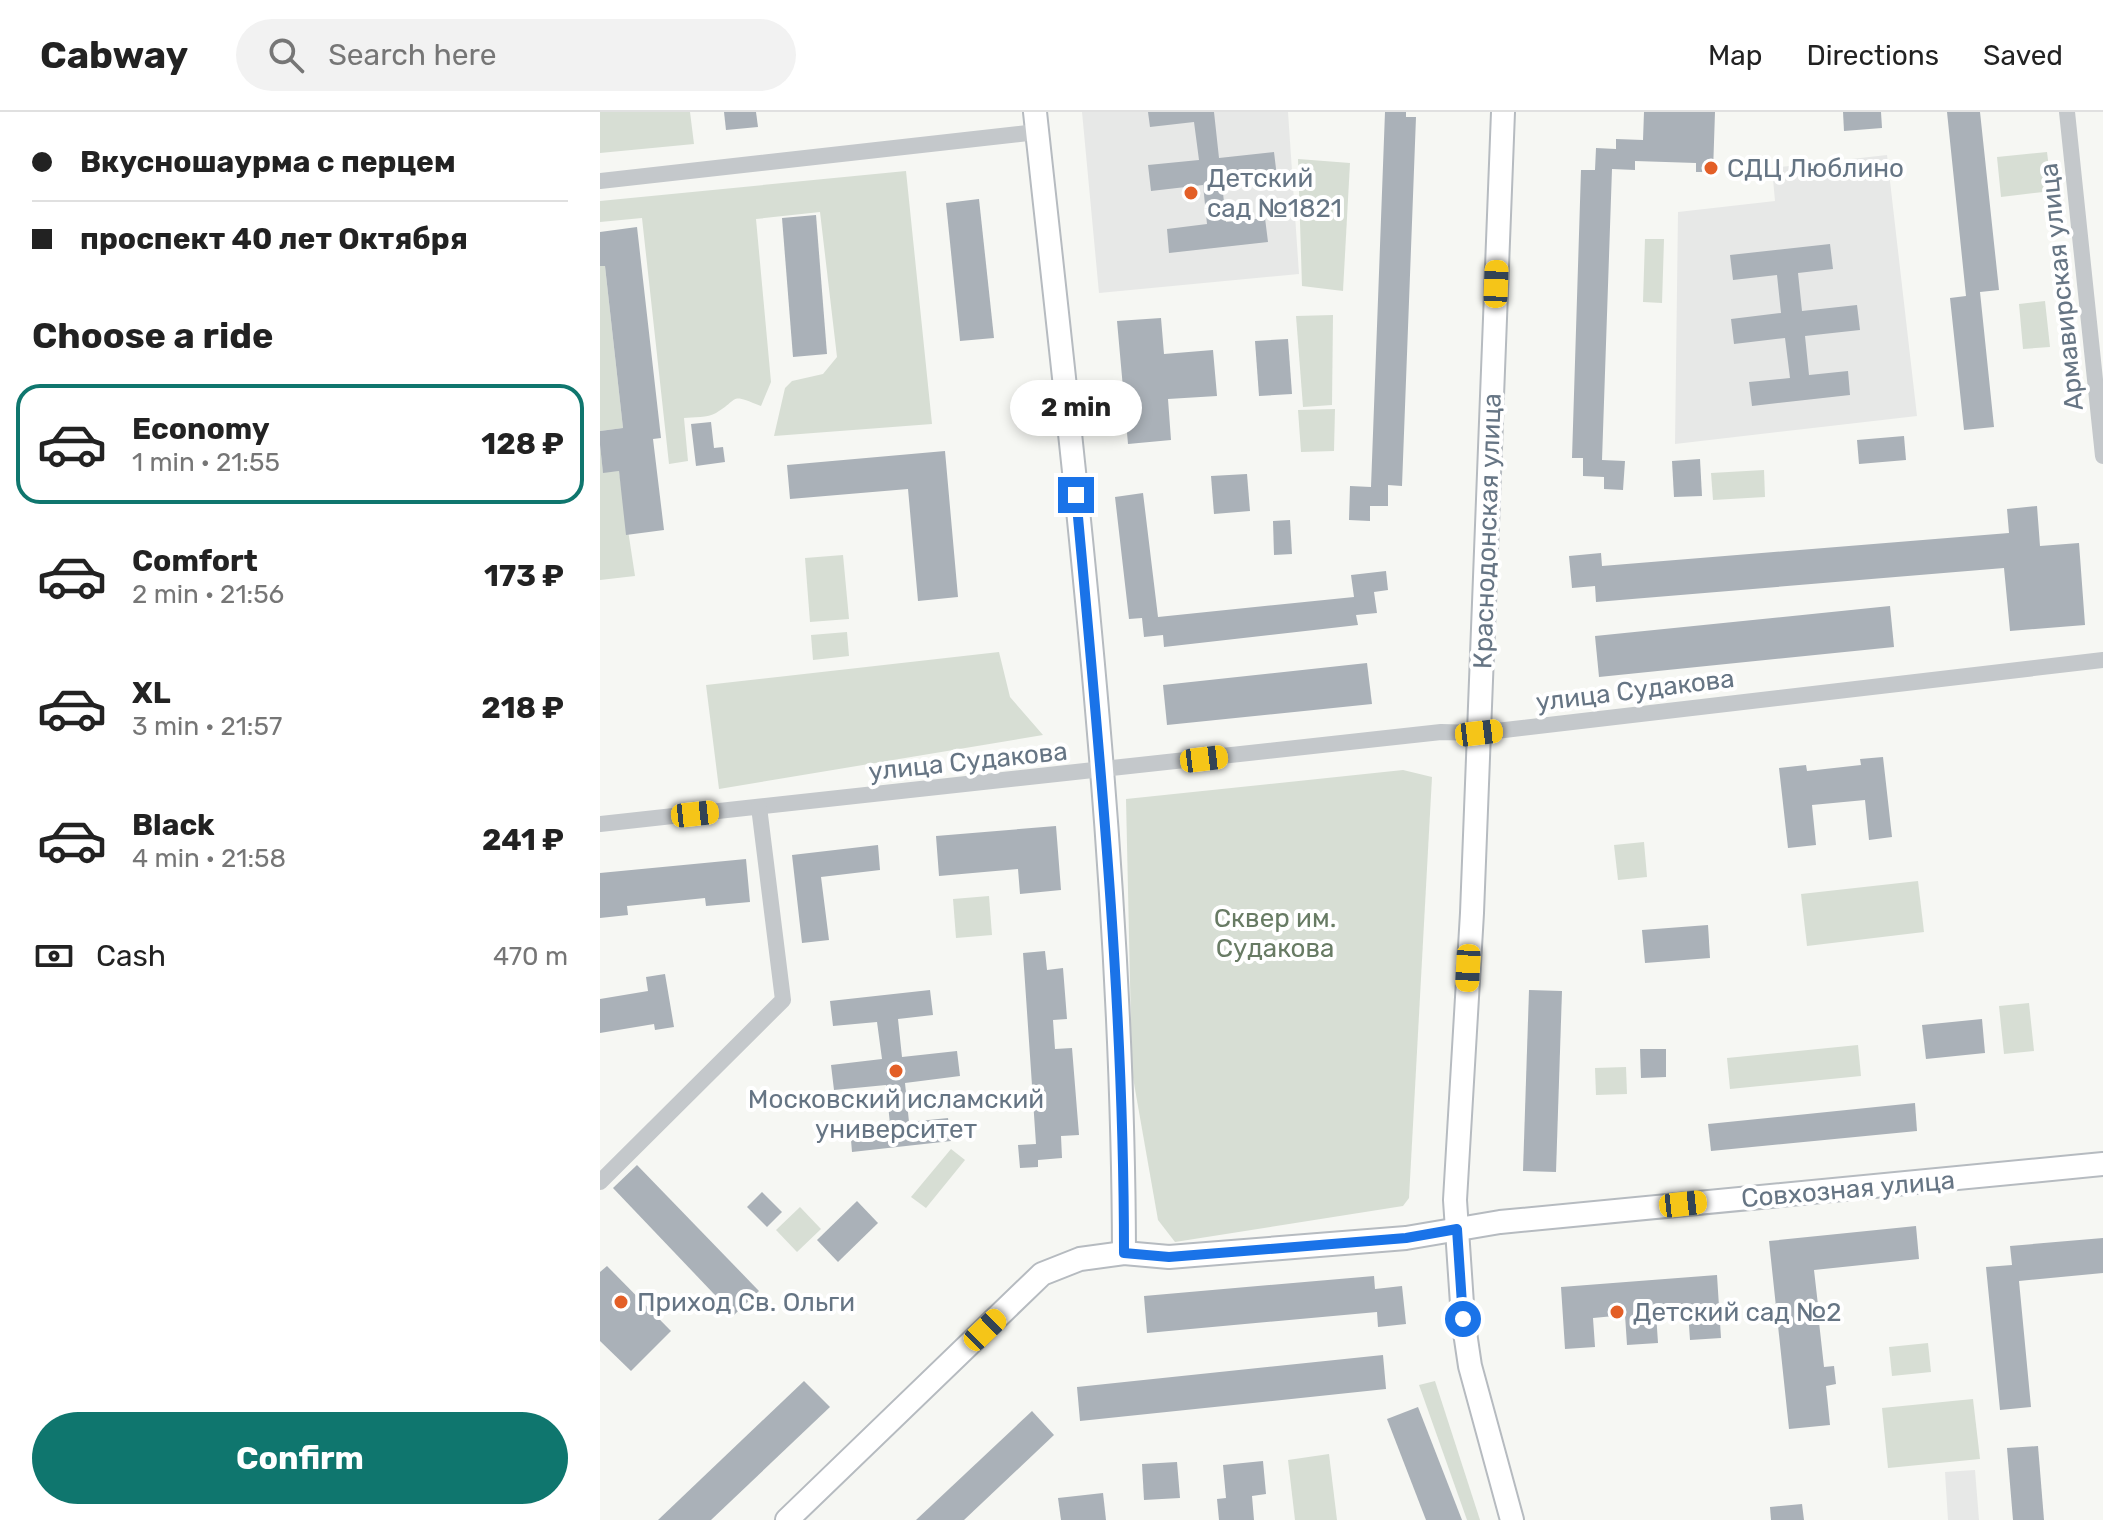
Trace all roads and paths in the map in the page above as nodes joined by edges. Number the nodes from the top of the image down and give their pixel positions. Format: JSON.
{"nodes":[{"id":1,"x":1503,"y":112,"type":"edge"},
{"id":2,"x":2067,"y":112,"type":"edge"},
{"id":3,"x":1036,"y":122,"type":"edge"},
{"id":4,"x":600,"y":181,"type":"edge"},
{"id":5,"x":2103,"y":456,"type":"edge"},
{"id":6,"x":2103,"y":660,"type":"edge"},
{"id":7,"x":1479,"y":733,"type":"junction"},
{"id":8,"x":1102,"y":771,"type":"junction"},
{"id":9,"x":759,"y":807,"type":"junction"},
{"id":10,"x":600,"y":824,"type":"edge"},
{"id":11,"x":2103,"y":1164,"type":"edge"},
{"id":12,"x":600,"y":1182,"type":"edge"},
{"id":13,"x":1457,"y":1229,"type":"junction"},
{"id":14,"x":1124,"y":1253,"type":"junction"},
{"id":15,"x":787,"y":1520,"type":"edge"},
{"id":16,"x":1512,"y":1520,"type":"edge"}],
"edges":[{"from":1,"to":7,"type":"street","name":"Краснодонская улица"},
{"from":2,"to":5,"type":"street","name":"Армавирская улица"},
{"from":3,"to":4,"type":"street"},
{"from":3,"to":8,"type":"street"},
{"from":6,"to":7,"type":"street","name":"улица Судакова"},
{"from":7,"to":8,"type":"street","name":"улица Судакова"},
{"from":7,"to":13,"type":"street","name":"Краснодонская улица"},
{"from":8,"to":9,"type":"street","name":"улица Судакова"},
{"from":8,"to":14,"type":"street"},
{"from":9,"to":10,"type":"street","name":"улица Судакова"},
{"from":9,"to":12,"type":"street"},
{"from":11,"to":13,"type":"street","name":"Совхозная улица"},
{"from":13,"to":14,"type":"street","name":"Совхозная улица"},
{"from":13,"to":16,"type":"street","name":"Краснодонская улица"},
{"from":14,"to":15,"type":"street","name":"Совхозная улица"}]}
